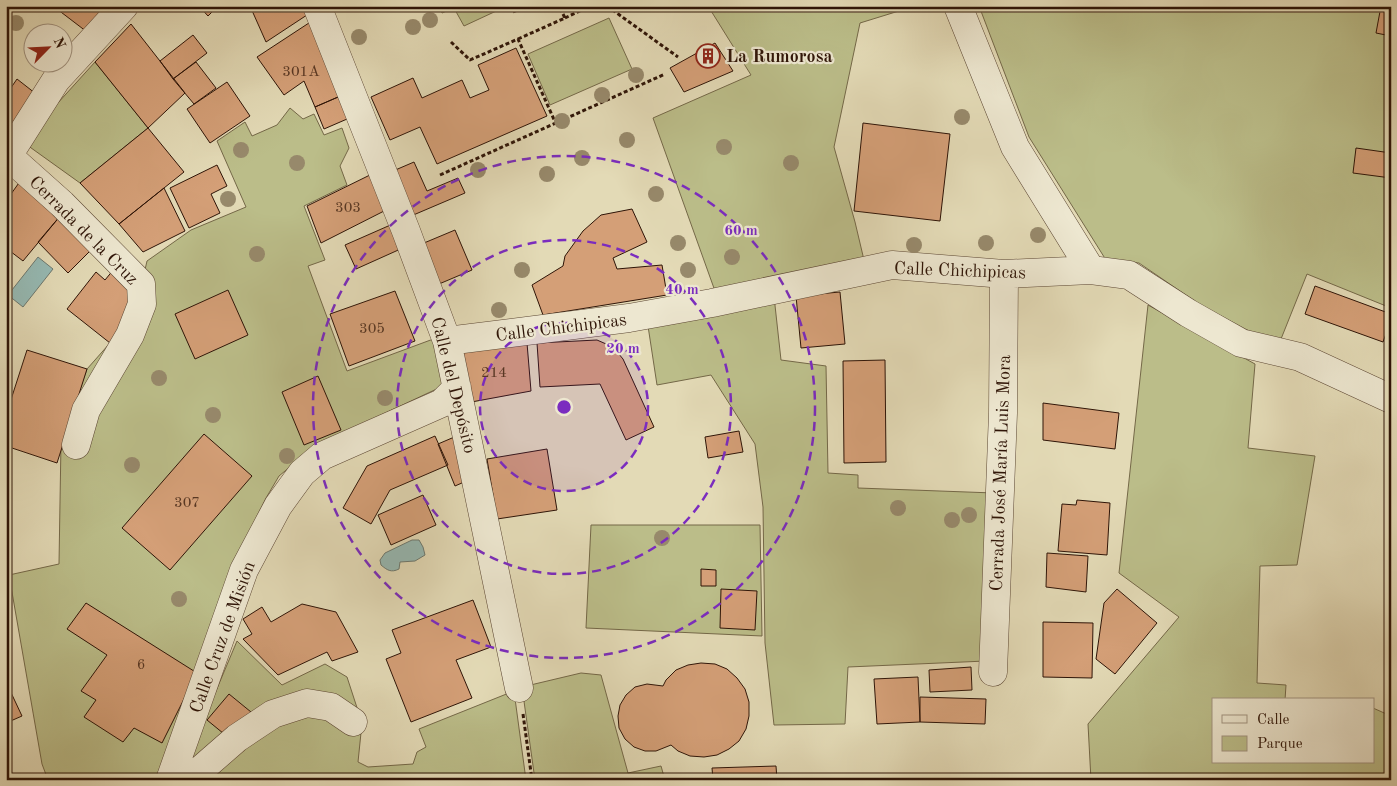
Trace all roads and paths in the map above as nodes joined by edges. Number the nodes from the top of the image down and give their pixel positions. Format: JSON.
{"nodes":[{"id":1,"x":124,"y":6,"type":"edge"},
{"id":2,"x":318,"y":6,"type":"edge"},
{"id":3,"x":526,"y":6,"type":"edge"},
{"id":4,"x":559,"y":6,"type":"edge"},
{"id":5,"x":590,"y":6,"type":"edge"},
{"id":6,"x":607,"y":6,"type":"edge"},
{"id":7,"x":958,"y":6,"type":"edge"},
{"id":8,"x":513,"y":12,"type":"dead end"},
{"id":9,"x":564,"y":18,"type":"junction"},
{"id":10,"x":518,"y":39,"type":"junction"},
{"id":11,"x":451,"y":42,"type":"dead end"},
{"id":12,"x":678,"y":57,"type":"dead end"},
{"id":13,"x":665,"y":74,"type":"dead end"},
{"id":14,"x":556,"y":124,"type":"junction"},
{"id":15,"x":7,"y":156,"type":"edge"},
{"id":16,"x":440,"y":175,"type":"dead end"},
{"id":17,"x":1091,"y":270,"type":"junction"},
{"id":18,"x":1004,"y":274,"type":"junction"},
{"id":19,"x":446,"y":341,"type":"junction"},
{"id":20,"x":457,"y":388,"type":"junction"},
{"id":21,"x":1391,"y":400,"type":"edge"},
{"id":22,"x":76,"y":445,"type":"dead end"},
{"id":23,"x":993,"y":672,"type":"dead end"},
{"id":24,"x":519,"y":688,"type":"joint"},
{"id":25,"x":353,"y":722,"type":"dead end"},
{"id":26,"x":171,"y":780,"type":"edge"},
{"id":27,"x":532,"y":780,"type":"edge"}],
"edges":[{"from":1,"to":15,"type":"street"},
{"from":2,"to":19,"type":"street","name":"Calle del Depósito"},
{"from":3,"to":8,"type":"path"},
{"from":4,"to":9,"type":"path"},
{"from":5,"to":9,"type":"path"},
{"from":6,"to":12,"type":"path"},
{"from":7,"to":17,"type":"street"},
{"from":9,"to":10,"type":"path"},
{"from":10,"to":11,"type":"path"},
{"from":10,"to":14,"type":"path"},
{"from":13,"to":14,"type":"path"},
{"from":14,"to":16,"type":"path"},
{"from":15,"to":22,"type":"street","name":"Cerrada de la Cruz"},
{"from":17,"to":18,"type":"street","name":"Calle Chichipicas"},
{"from":17,"to":21,"type":"street","name":"Calle Chichipicas"},
{"from":18,"to":19,"type":"street","name":"Calle Chichipicas"},
{"from":18,"to":23,"type":"street","name":"Cerrada José María Luis Mora"},
{"from":19,"to":20,"type":"street","name":"Calle del Depósito"},
{"from":20,"to":24,"type":"street","name":"Calle del Depósito"},
{"from":20,"to":26,"type":"street","name":"Calle Cruz de Misión"},
{"from":24,"to":27,"type":"path"},
{"from":25,"to":26,"type":"street"}]}
